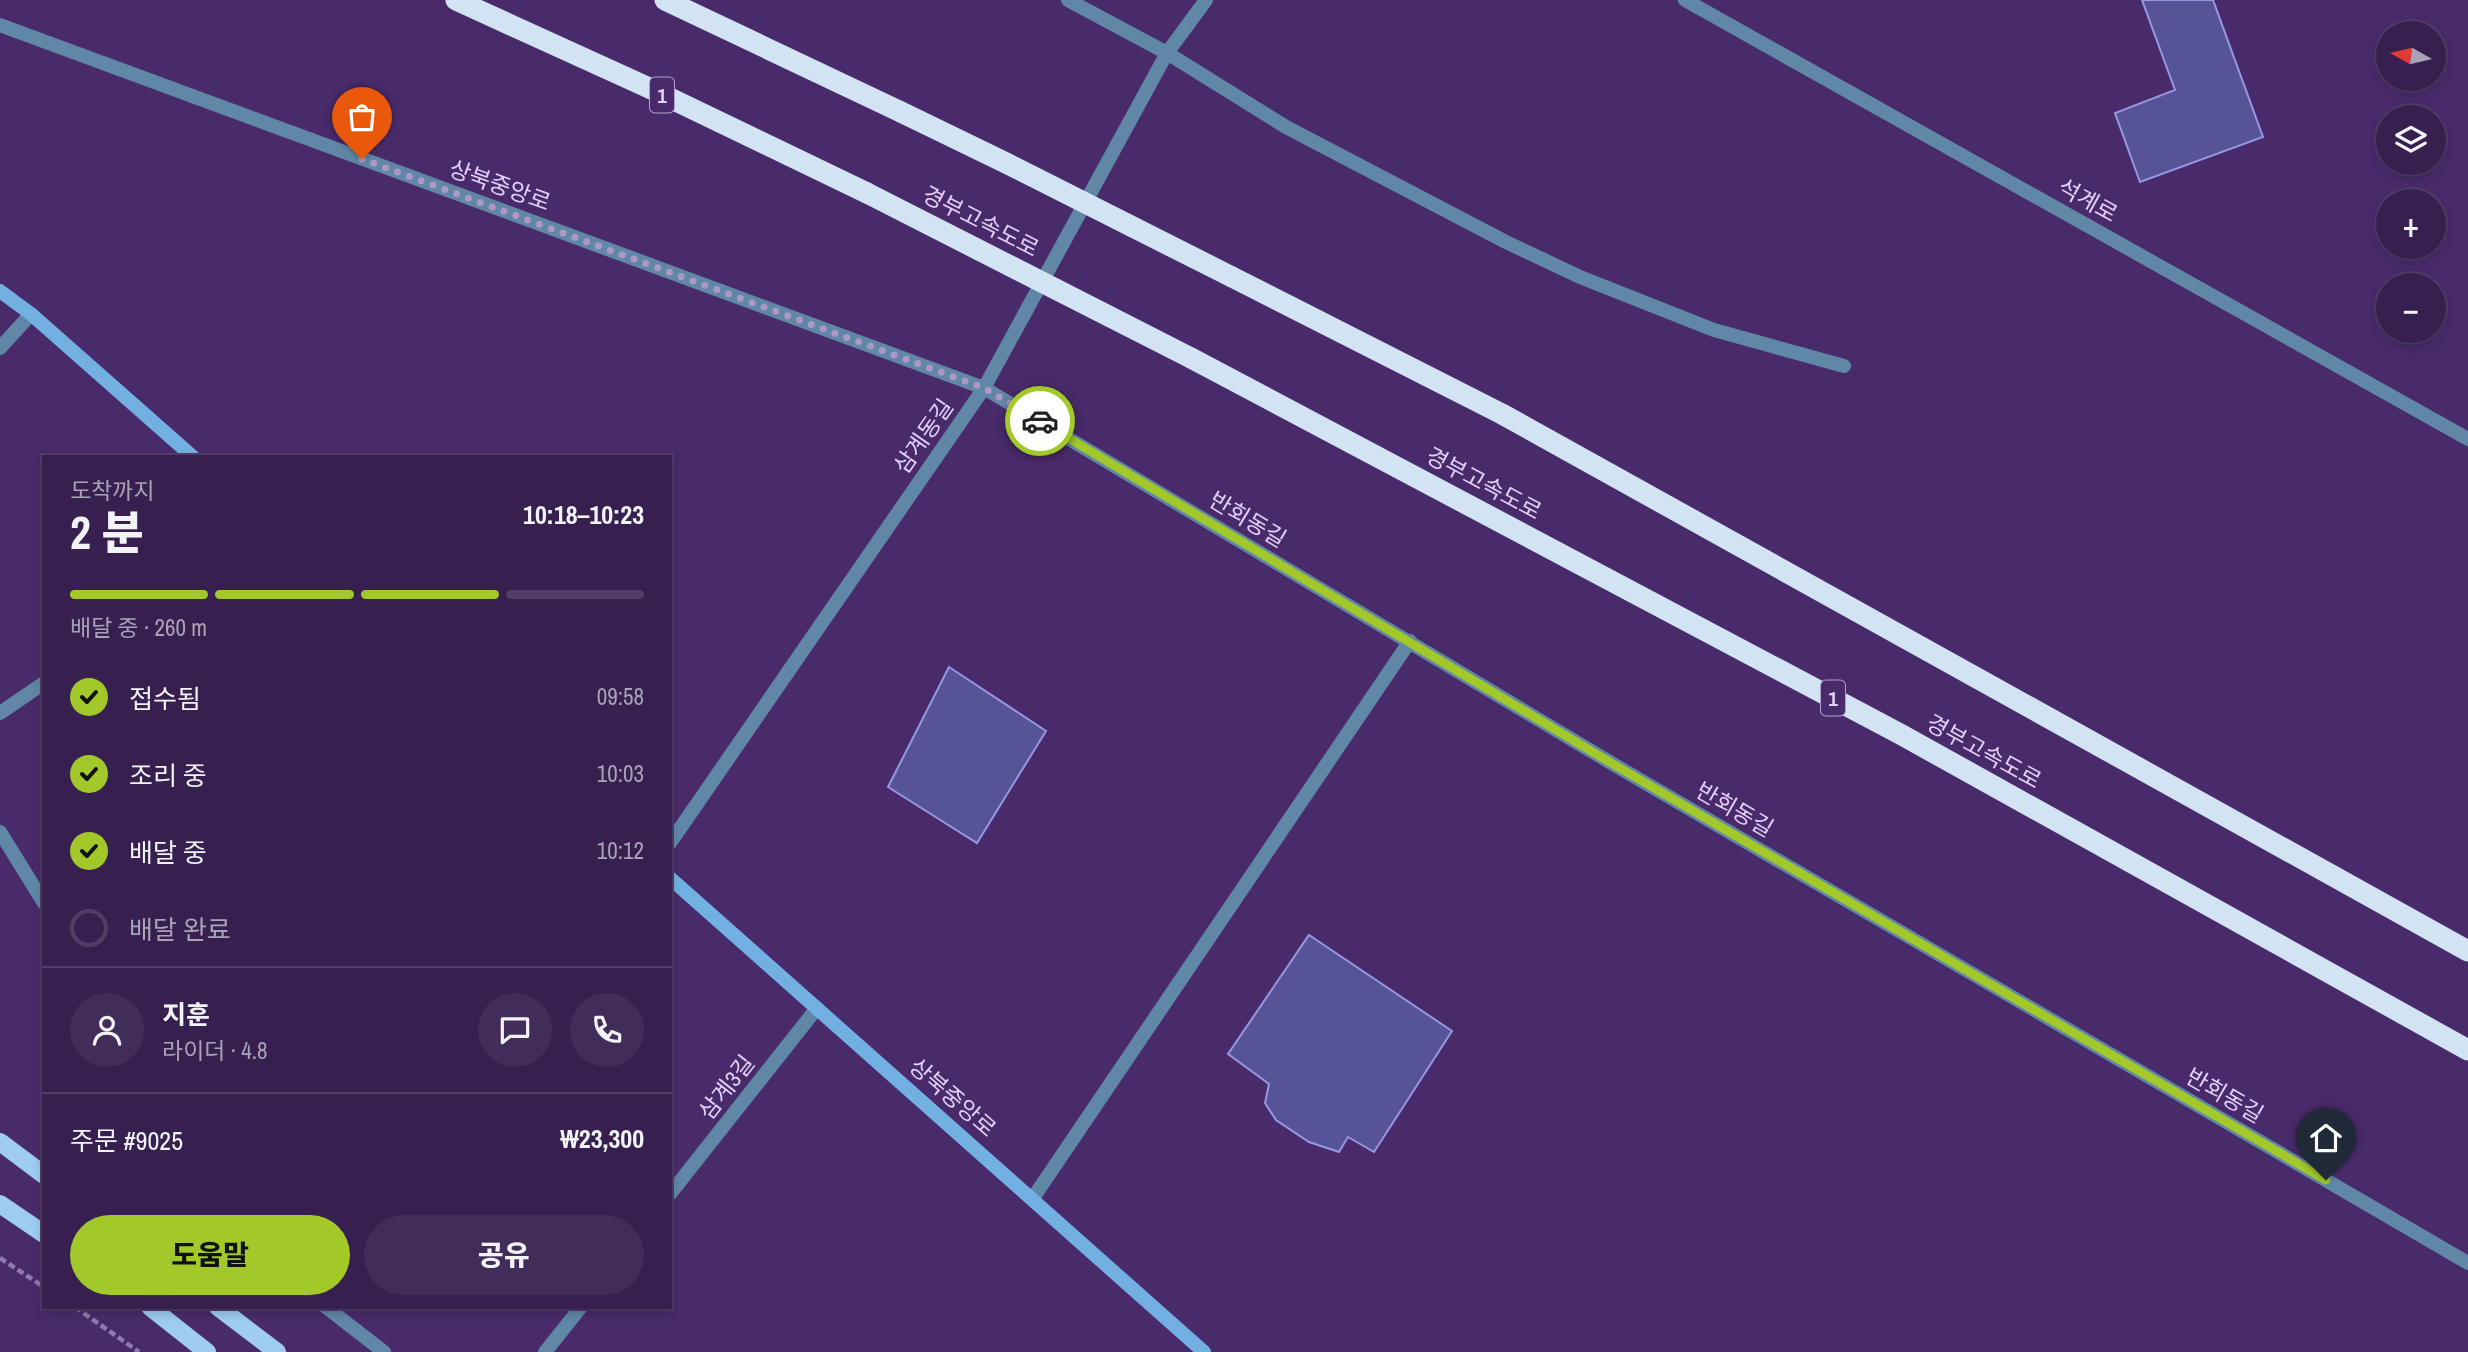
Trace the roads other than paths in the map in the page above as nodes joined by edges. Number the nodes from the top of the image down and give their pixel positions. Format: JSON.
{"nodes":[{"id":1,"x":456,"y":0,"type":"edge"},
{"id":2,"x":665,"y":0,"type":"edge"},
{"id":3,"x":1068,"y":0,"type":"edge"},
{"id":4,"x":1206,"y":0,"type":"edge"},
{"id":5,"x":1685,"y":0,"type":"edge"},
{"id":6,"x":0,"y":25,"type":"edge"},
{"id":7,"x":1167,"y":53,"type":"junction"},
{"id":8,"x":0,"y":291,"type":"edge"},
{"id":9,"x":31,"y":314,"type":"junction"},
{"id":10,"x":0,"y":348,"type":"edge"},
{"id":11,"x":1844,"y":366,"type":"dead end"},
{"id":12,"x":984,"y":388,"type":"junction"},
{"id":13,"x":2468,"y":438,"type":"edge"},
{"id":14,"x":191,"y":455,"type":"edge"},
{"id":15,"x":1410,"y":641,"type":"junction"},
{"id":16,"x":42,"y":684,"type":"edge"},
{"id":17,"x":0,"y":713,"type":"edge"},
{"id":18,"x":0,"y":832,"type":"edge"},
{"id":19,"x":672,"y":841,"type":"edge"},
{"id":20,"x":672,"y":880,"type":"edge"},
{"id":21,"x":42,"y":900,"type":"edge"},
{"id":22,"x":2400,"y":914,"type":"junction"},
{"id":23,"x":2468,"y":945,"type":"edge"},
{"id":24,"x":2468,"y":951,"type":"edge"},
{"id":25,"x":2357,"y":989,"type":"junction"},
{"id":26,"x":817,"y":1008,"type":"junction"},
{"id":27,"x":2468,"y":1050,"type":"edge"},
{"id":28,"x":2468,"y":1063,"type":"edge"},
{"id":29,"x":0,"y":1142,"type":"edge"},
{"id":30,"x":42,"y":1174,"type":"edge"},
{"id":31,"x":672,"y":1191,"type":"edge"},
{"id":32,"x":1032,"y":1198,"type":"junction"},
{"id":33,"x":0,"y":1204,"type":"edge"},
{"id":34,"x":42,"y":1233,"type":"edge"},
{"id":35,"x":2468,"y":1263,"type":"edge"},
{"id":36,"x":153,"y":1309,"type":"edge"},
{"id":37,"x":221,"y":1309,"type":"edge"},
{"id":38,"x":329,"y":1309,"type":"edge"},
{"id":39,"x":579,"y":1309,"type":"edge"},
{"id":40,"x":207,"y":1352,"type":"edge"},
{"id":41,"x":277,"y":1352,"type":"edge"},
{"id":42,"x":384,"y":1352,"type":"edge"},
{"id":43,"x":545,"y":1352,"type":"edge"},
{"id":44,"x":1204,"y":1352,"type":"edge"}],
"edges":[{"from":1,"to":25,"type":"highway","name":"경부고속도로","number":"1","bridge":true},
{"from":2,"to":22,"type":"highway","bridge":true},
{"from":3,"to":7,"type":"street"},
{"from":4,"to":7,"type":"street","name":"삼계동길"},
{"from":5,"to":13,"type":"street","name":"석계로"},
{"from":6,"to":12,"type":"street","name":"상북중앙로"},
{"from":7,"to":11,"type":"street"},
{"from":7,"to":12,"type":"street","name":"삼계동길"},
{"from":8,"to":9,"type":"main road"},
{"from":9,"to":10,"type":"street"},
{"from":9,"to":14,"type":"main road"},
{"from":12,"to":15,"type":"street","name":"반회동길"},
{"from":12,"to":19,"type":"street","name":"삼계동길"},
{"from":15,"to":32,"type":"street"},
{"from":15,"to":35,"type":"street","name":"반회동길"},
{"from":16,"to":17,"type":"street"},
{"from":18,"to":21,"type":"street"},
{"from":20,"to":26,"type":"main road","name":"상북중앙로"},
{"from":22,"to":23,"type":"highway"},
{"from":22,"to":24,"type":"highway"},
{"from":25,"to":27,"type":"highway","name":"경부고속도로","number":"1"},
{"from":25,"to":28,"type":"highway"},
{"from":26,"to":31,"type":"street","name":"삼계3길"},
{"from":26,"to":32,"type":"main road","name":"상북중앙로"},
{"from":29,"to":30,"type":"main road"},
{"from":32,"to":44,"type":"main road","name":"상북중앙로"},
{"from":33,"to":34,"type":"main road"},
{"from":36,"to":40,"type":"main road"},
{"from":37,"to":41,"type":"main road"},
{"from":38,"to":42,"type":"street"},
{"from":39,"to":43,"type":"street"}]}
